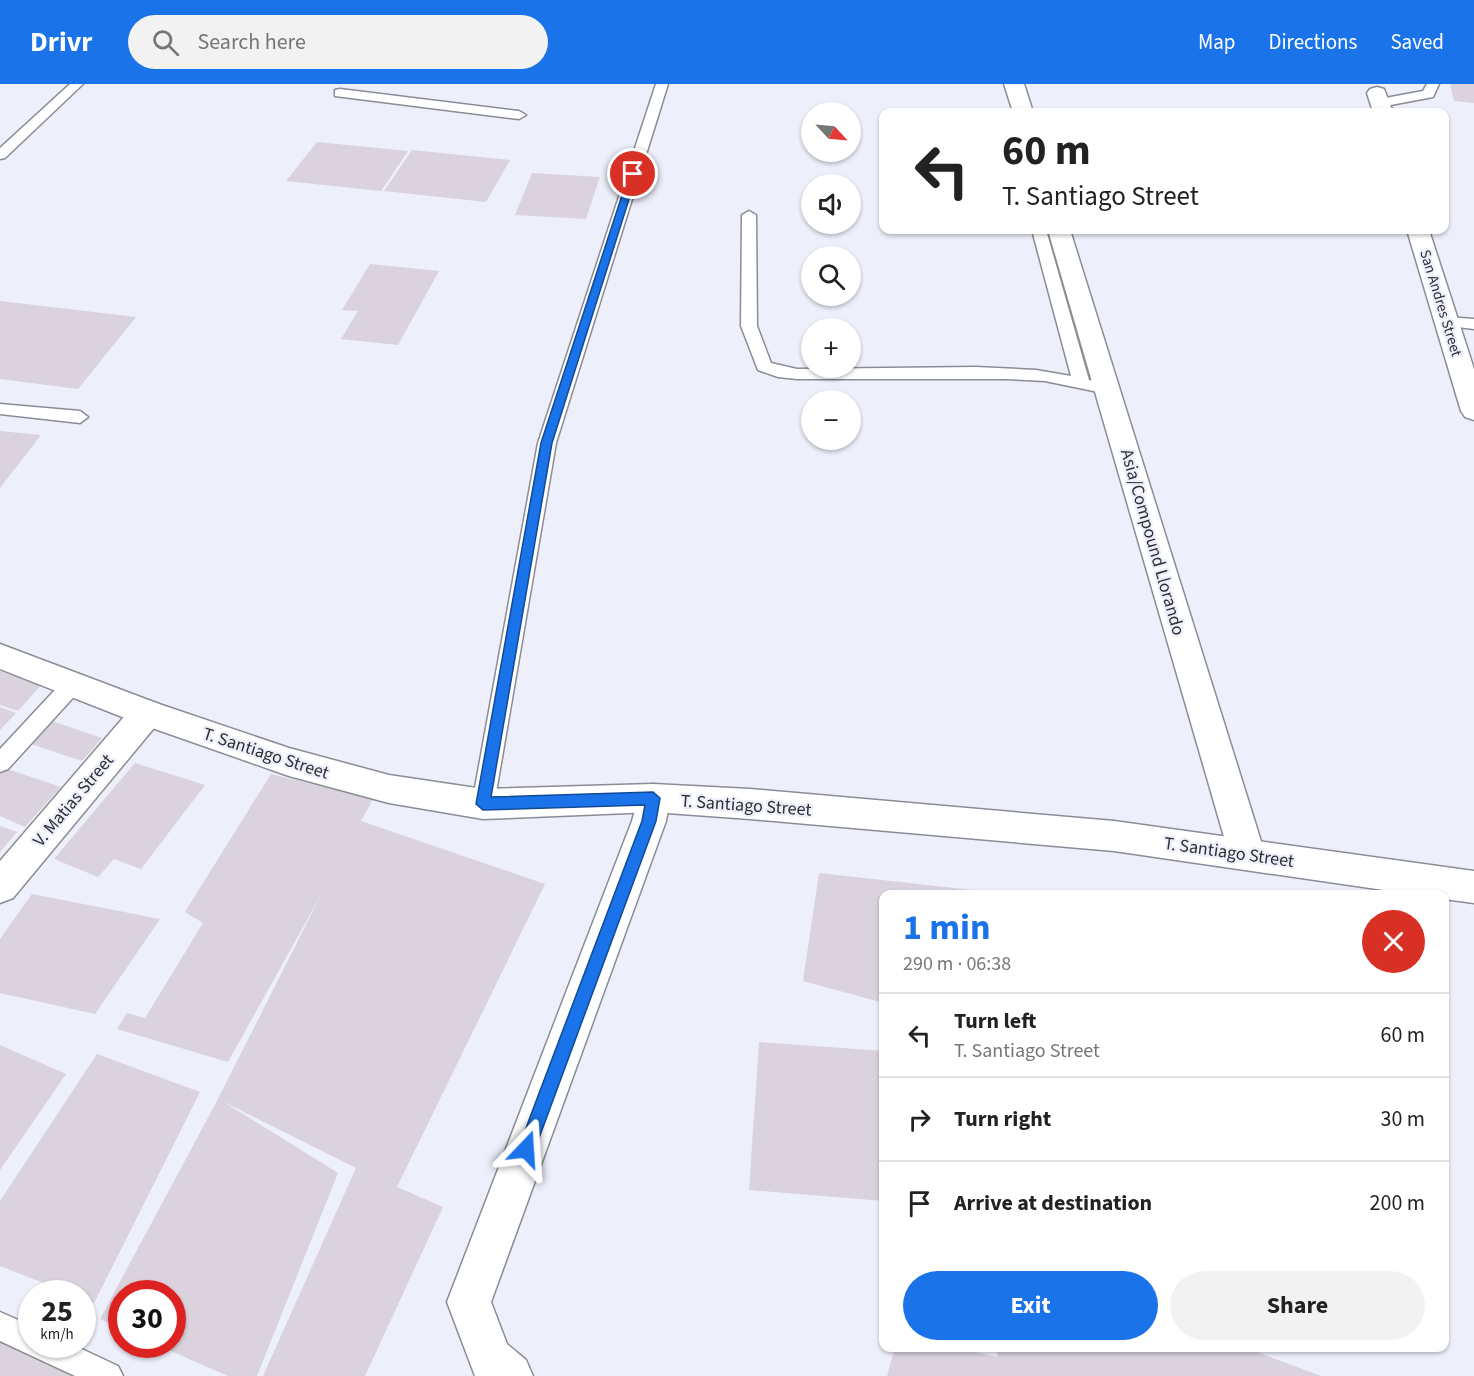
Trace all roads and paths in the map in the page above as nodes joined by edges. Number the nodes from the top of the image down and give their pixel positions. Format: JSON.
{"nodes":[{"id":1,"x":77,"y":84,"type":"edge"},
{"id":2,"x":662,"y":84,"type":"edge"},
{"id":3,"x":1014,"y":84,"type":"edge"},
{"id":4,"x":1433,"y":84,"type":"edge"},
{"id":5,"x":340,"y":93,"type":"dead end"},
{"id":6,"x":1380,"y":103,"type":"edge"},
{"id":7,"x":1022,"y":108,"type":"edge"},
{"id":8,"x":519,"y":115,"type":"dead end"},
{"id":9,"x":0,"y":155,"type":"edge"},
{"id":10,"x":750,"y":215,"type":"dead end"},
{"id":11,"x":1040,"y":234,"type":"edge"},
{"id":12,"x":1060,"y":234,"type":"edge"},
{"id":13,"x":1420,"y":234,"type":"edge"},
{"id":14,"x":1447,"y":322,"type":"junction"},
{"id":15,"x":1474,"y":324,"type":"edge"},
{"id":16,"x":1095,"y":385,"type":"junction"},
{"id":17,"x":0,"y":409,"type":"edge"},
{"id":18,"x":1474,"y":411,"type":"edge"},
{"id":19,"x":80,"y":417,"type":"dead end"},
{"id":20,"x":0,"y":657,"type":"edge"},
{"id":21,"x":74,"y":683,"type":"junction"},
{"id":22,"x":147,"y":713,"type":"junction"},
{"id":23,"x":0,"y":763,"type":"edge"},
{"id":24,"x":653,"y":798,"type":"junction"},
{"id":25,"x":483,"y":804,"type":"junction"},
{"id":26,"x":1247,"y":854,"type":"junction"},
{"id":27,"x":0,"y":887,"type":"edge"},
{"id":28,"x":1474,"y":888,"type":"edge"},
{"id":29,"x":0,"y":1326,"type":"edge"},
{"id":30,"x":18,"y":1334,"type":"edge"},
{"id":31,"x":69,"y":1358,"type":"edge"},
{"id":32,"x":497,"y":1370,"type":"edge"},
{"id":33,"x":108,"y":1376,"type":"edge"}],
"edges":[{"from":1,"to":9,"type":"lane"},
{"from":2,"to":25,"type":"lane"},
{"from":3,"to":7,"type":"street"},
{"from":4,"to":6,"type":"lane"},
{"from":5,"to":8,"type":"lane"},
{"from":10,"to":16,"type":"lane"},
{"from":11,"to":16,"type":"lane"},
{"from":12,"to":16,"type":"street","name":"Asia/Compound Llorando"},
{"from":13,"to":14,"type":"street","name":"San Andres Street"},
{"from":14,"to":15,"type":"lane"},
{"from":14,"to":18,"type":"street","name":"San Andres Street"},
{"from":16,"to":26,"type":"street","name":"Asia/Compound Llorando"},
{"from":17,"to":19,"type":"lane"},
{"from":20,"to":21,"type":"street","name":"T. Santiago Street"},
{"from":21,"to":22,"type":"street","name":"T. Santiago Street"},
{"from":21,"to":23,"type":"lane"},
{"from":22,"to":25,"type":"street","name":"T. Santiago Street"},
{"from":22,"to":27,"type":"street","name":"V. Matias Street"},
{"from":24,"to":25,"type":"street","name":"T. Santiago Street"},
{"from":24,"to":26,"type":"street","name":"T. Santiago Street"},
{"from":24,"to":32,"type":"street"},
{"from":26,"to":28,"type":"street","name":"T. Santiago Street"},
{"from":29,"to":30,"type":"lane"},
{"from":31,"to":33,"type":"lane"}]}
